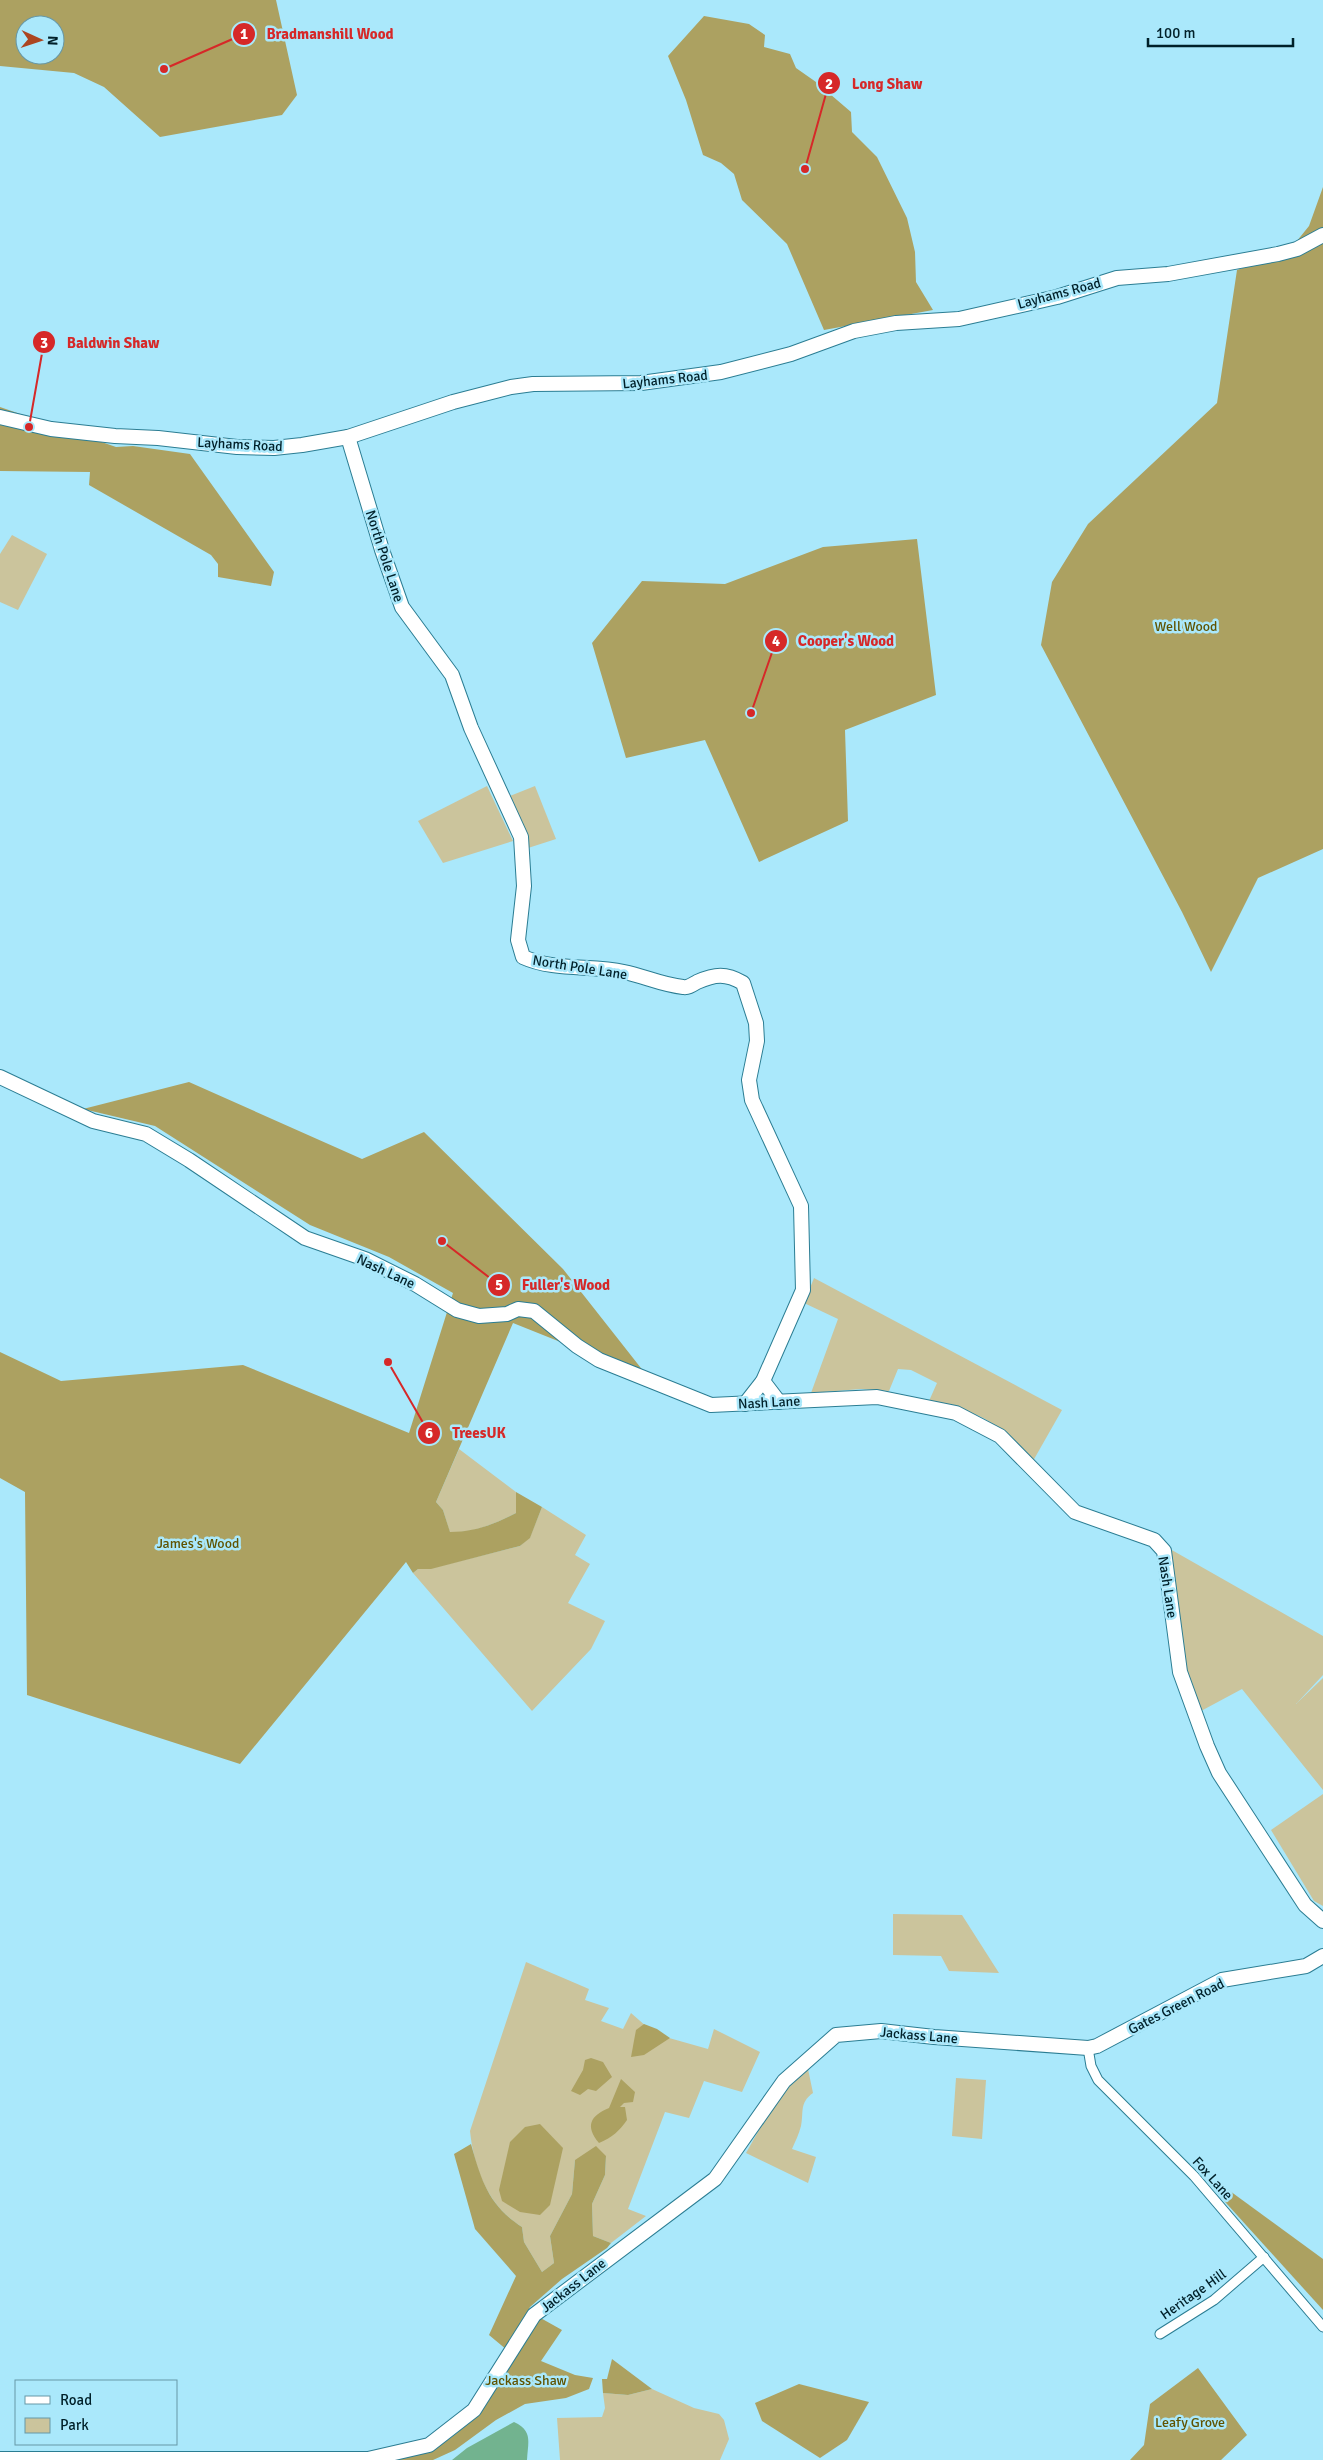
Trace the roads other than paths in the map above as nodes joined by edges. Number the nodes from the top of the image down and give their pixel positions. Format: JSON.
{"nodes":[{"id":1,"x":1323,"y":235,"type":"edge"},
{"id":2,"x":0,"y":417,"type":"edge"},
{"id":3,"x":348,"y":437,"type":"junction"},
{"id":4,"x":0,"y":1077,"type":"edge"},
{"id":5,"x":763,"y":1380,"type":"junction"},
{"id":6,"x":779,"y":1402,"type":"junction"},
{"id":7,"x":745,"y":1404,"type":"junction"},
{"id":8,"x":1323,"y":1921,"type":"edge"},
{"id":9,"x":1323,"y":1956,"type":"edge"},
{"id":10,"x":1088,"y":2048,"type":"junction"},
{"id":11,"x":1264,"y":2257,"type":"junction"},
{"id":12,"x":1323,"y":2326,"type":"edge"},
{"id":13,"x":1160,"y":2334,"type":"dead end"},
{"id":14,"x":0,"y":2459,"type":"edge"}],
"edges":[{"from":1,"to":3,"type":"street","name":"Layhams Road"},
{"from":2,"to":3,"type":"street","name":"Layhams Road"},
{"from":3,"to":5,"type":"street","name":"North Pole Lane"},
{"from":4,"to":7,"type":"street","name":"Nash Lane"},
{"from":5,"to":6,"type":"street"},
{"from":5,"to":7,"type":"street","name":"North Pole Lane"},
{"from":6,"to":7,"type":"street","name":"Nash Lane"},
{"from":6,"to":8,"type":"street","name":"Nash Lane"},
{"from":9,"to":10,"type":"street","name":"Gates Green Road"},
{"from":10,"to":11,"type":"street","name":"Fox Lane"},
{"from":10,"to":14,"type":"street","name":"Jackass Lane"},
{"from":11,"to":12,"type":"street","name":"Fox Lane"},
{"from":11,"to":13,"type":"street","name":"Heritage Hill"}]}
